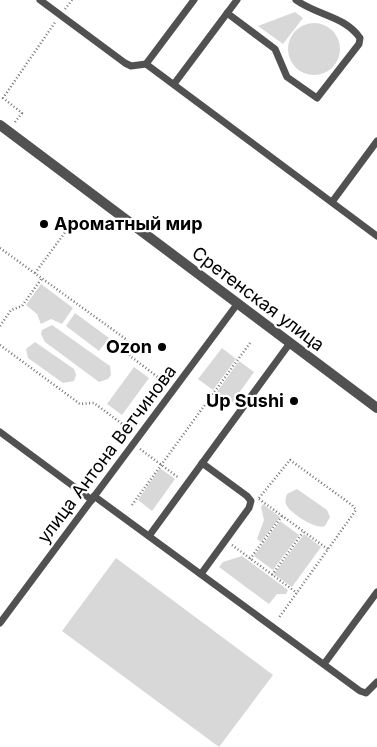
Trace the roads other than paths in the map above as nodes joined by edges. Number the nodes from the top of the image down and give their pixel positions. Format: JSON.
{"nodes":[{"id":1,"x":40,"y":0,"type":"edge"},
{"id":2,"x":194,"y":0,"type":"edge"},
{"id":3,"x":237,"y":0,"type":"edge"},
{"id":4,"x":296,"y":0,"type":"edge"},
{"id":5,"x":227,"y":13,"type":"junction"},
{"id":6,"x":146,"y":64,"type":"junction"},
{"id":7,"x":174,"y":84,"type":"junction"},
{"id":8,"x":0,"y":125,"type":"edge"},
{"id":9,"x":377,"y":141,"type":"edge"},
{"id":10,"x":332,"y":202,"type":"junction"},
{"id":11,"x":377,"y":236,"type":"edge"},
{"id":12,"x":238,"y":304,"type":"junction"},
{"id":13,"x":290,"y":343,"type":"junction"},
{"id":14,"x":377,"y":408,"type":"edge"},
{"id":15,"x":0,"y":432,"type":"edge"},
{"id":16,"x":202,"y":463,"type":"junction"},
{"id":17,"x":93,"y":498,"type":"junction"},
{"id":18,"x":149,"y":536,"type":"junction"},
{"id":19,"x":201,"y":574,"type":"junction"},
{"id":20,"x":377,"y":592,"type":"edge"},
{"id":21,"x":0,"y":623,"type":"edge"},
{"id":22,"x":324,"y":664,"type":"junction"},
{"id":23,"x":377,"y":682,"type":"edge"}],
"edges":[{"from":1,"to":6,"type":"lane"},
{"from":2,"to":6,"type":"lane"},
{"from":3,"to":5,"type":"lane"},
{"from":4,"to":5,"type":"lane"},
{"from":5,"to":7,"type":"lane"},
{"from":6,"to":7,"type":"lane"},
{"from":7,"to":10,"type":"lane"},
{"from":8,"to":12,"type":"street","name":"Сретенская улица"},
{"from":9,"to":10,"type":"lane"},
{"from":10,"to":11,"type":"lane"},
{"from":12,"to":13,"type":"street","name":"Сретенская улица"},
{"from":12,"to":17,"type":"lane","name":"улица Антона Ветчинова"},
{"from":13,"to":14,"type":"street","name":"Сретенская улица"},
{"from":13,"to":16,"type":"lane"},
{"from":15,"to":17,"type":"lane"},
{"from":16,"to":18,"type":"lane"},
{"from":16,"to":19,"type":"lane"},
{"from":17,"to":18,"type":"lane"},
{"from":17,"to":21,"type":"lane","name":"улица Антона Ветчинова"},
{"from":18,"to":19,"type":"lane"},
{"from":19,"to":22,"type":"lane"},
{"from":20,"to":22,"type":"lane"},
{"from":22,"to":23,"type":"lane"}]}
